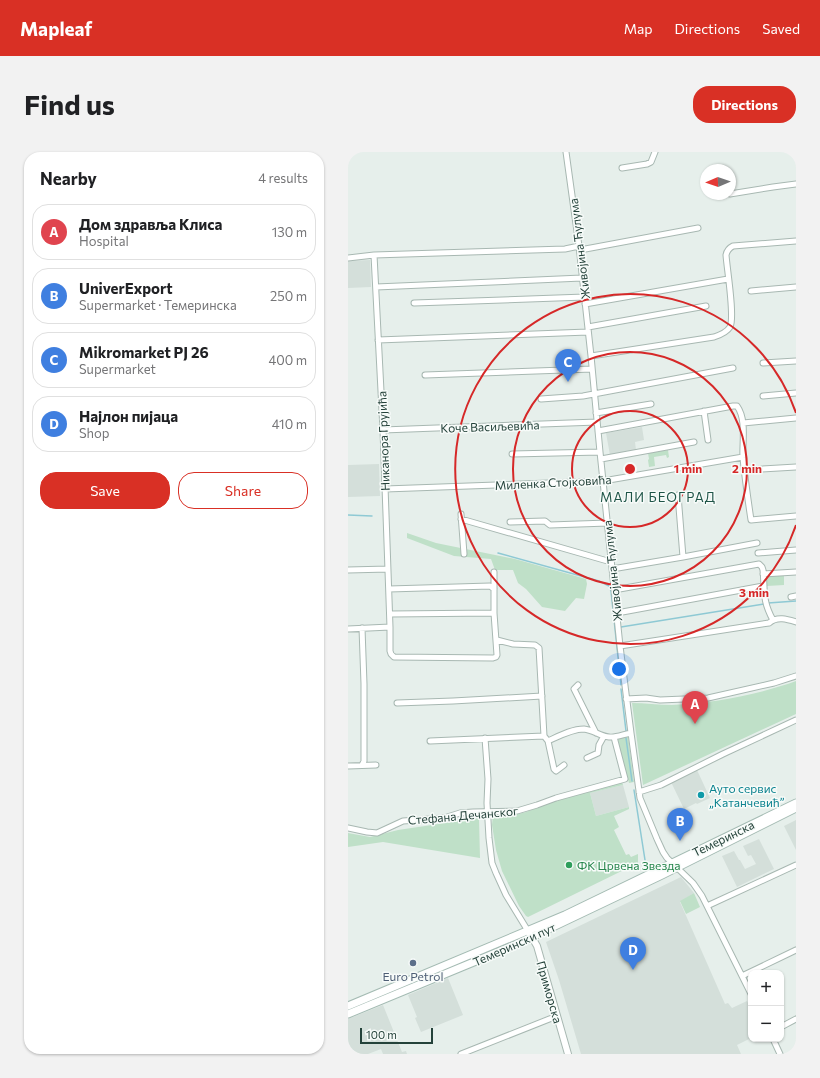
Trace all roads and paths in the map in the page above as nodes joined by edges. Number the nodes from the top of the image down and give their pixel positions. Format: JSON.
{"nodes":[{"id":1,"x":566,"y":152,"type":"edge"},
{"id":2,"x":655,"y":152,"type":"edge"},
{"id":3,"x":622,"y":168,"type":"dead end"},
{"id":4,"x":796,"y":184,"type":"edge"},
{"id":5,"x":736,"y":193,"type":"edge"},
{"id":6,"x":698,"y":228,"type":"dead end"},
{"id":7,"x":796,"y":241,"type":"edge"},
{"id":8,"x":579,"y":248,"type":"junction"},
{"id":9,"x":374,"y":255,"type":"junction"},
{"id":10,"x":348,"y":258,"type":"edge"},
{"id":11,"x":582,"y":278,"type":"junction"},
{"id":12,"x":728,"y":279,"type":"junction"},
{"id":13,"x":376,"y":287,"type":"junction"},
{"id":14,"x":796,"y":287,"type":"edge"},
{"id":15,"x":751,"y":291,"type":"dead end"},
{"id":16,"x":585,"y":297,"type":"junction"},
{"id":17,"x":414,"y":303,"type":"dead end"},
{"id":18,"x":585,"y":304,"type":"junction"},
{"id":19,"x":706,"y":306,"type":"dead end"},
{"id":20,"x":588,"y":330,"type":"junction"},
{"id":21,"x":378,"y":340,"type":"junction"},
{"id":22,"x":591,"y":356,"type":"junction"},
{"id":23,"x":796,"y":361,"type":"edge"},
{"id":24,"x":762,"y":364,"type":"dead end"},
{"id":25,"x":733,"y":368,"type":"dead end"},
{"id":26,"x":592,"y":369,"type":"junction"},
{"id":27,"x":425,"y":375,"type":"dead end"},
{"id":28,"x":796,"y":393,"type":"edge"},
{"id":29,"x":594,"y":394,"type":"junction"},
{"id":30,"x":763,"y":396,"type":"dead end"},
{"id":31,"x":541,"y":399,"type":"dead end"},
{"id":32,"x":651,"y":404,"type":"dead end"},
{"id":33,"x":704,"y":411,"type":"junction"},
{"id":34,"x":596,"y":413,"type":"junction"},
{"id":35,"x":796,"y":418,"type":"edge"},
{"id":36,"x":597,"y":422,"type":"junction"},
{"id":37,"x":743,"y":423,"type":"junction"},
{"id":38,"x":382,"y":430,"type":"junction"},
{"id":39,"x":598,"y":431,"type":"junction"},
{"id":40,"x":708,"y":440,"type":"dead end"},
{"id":41,"x":694,"y":442,"type":"dead end"},
{"id":42,"x":600,"y":452,"type":"junction"},
{"id":43,"x":512,"y":454,"type":"dead end"},
{"id":44,"x":743,"y":457,"type":"junction"},
{"id":45,"x":601,"y":459,"type":"junction"},
{"id":46,"x":796,"y":467,"type":"edge"},
{"id":47,"x":745,"y":470,"type":"junction"},
{"id":48,"x":603,"y":481,"type":"junction"},
{"id":49,"x":385,"y":489,"type":"junction"},
{"id":50,"x":678,"y":495,"type":"dead end"},
{"id":51,"x":796,"y":516,"type":"edge"},
{"id":52,"x":510,"y":522,"type":"dead end"},
{"id":53,"x":608,"y":523,"type":"junction"},
{"id":54,"x":757,"y":543,"type":"dead end"},
{"id":55,"x":796,"y":550,"type":"edge"},
{"id":56,"x":758,"y":553,"type":"dead end"},
{"id":57,"x":464,"y":554,"type":"dead end"},
{"id":58,"x":684,"y":557,"type":"junction"},
{"id":59,"x":612,"y":562,"type":"junction"},
{"id":60,"x":388,"y":569,"type":"junction"},
{"id":61,"x":612,"y":569,"type":"junction"},
{"id":62,"x":348,"y":570,"type":"edge"},
{"id":63,"x":494,"y":572,"type":"dead end"},
{"id":64,"x":796,"y":572,"type":"edge"},
{"id":65,"x":763,"y":574,"type":"junction"},
{"id":66,"x":763,"y":586,"type":"junction"},
{"id":67,"x":389,"y":589,"type":"junction"},
{"id":68,"x":494,"y":589,"type":"junction"},
{"id":69,"x":614,"y":590,"type":"junction"},
{"id":70,"x":494,"y":613,"type":"junction"},
{"id":71,"x":617,"y":613,"type":"junction"},
{"id":72,"x":390,"y":614,"type":"junction"},
{"id":73,"x":772,"y":620,"type":"junction"},
{"id":74,"x":796,"y":622,"type":"edge"},
{"id":75,"x":390,"y":627,"type":"junction"},
{"id":76,"x":362,"y":628,"type":"junction"},
{"id":77,"x":348,"y":629,"type":"edge"},
{"id":78,"x":497,"y":640,"type":"junction"},
{"id":79,"x":620,"y":646,"type":"junction"},
{"id":80,"x":796,"y":676,"type":"edge"},
{"id":81,"x":578,"y":685,"type":"dead end"},
{"id":82,"x":542,"y":696,"type":"junction"},
{"id":83,"x":626,"y":699,"type":"junction"},
{"id":84,"x":397,"y":703,"type":"dead end"},
{"id":85,"x":796,"y":720,"type":"edge"},
{"id":86,"x":631,"y":732,"type":"junction"},
{"id":87,"x":596,"y":733,"type":"junction"},
{"id":88,"x":604,"y":736,"type":"junction"},
{"id":89,"x":614,"y":737,"type":"junction"},
{"id":90,"x":485,"y":738,"type":"junction"},
{"id":91,"x":546,"y":738,"type":"junction"},
{"id":92,"x":430,"y":741,"type":"dead end"},
{"id":93,"x":587,"y":758,"type":"dead end"},
{"id":94,"x":376,"y":764,"type":"dead end"},
{"id":95,"x":362,"y":765,"type":"junction"},
{"id":96,"x":564,"y":765,"type":"dead end"},
{"id":97,"x":348,"y":766,"type":"edge"},
{"id":98,"x":639,"y":792,"type":"junction"},
{"id":99,"x":796,"y":803,"type":"edge"},
{"id":100,"x":796,"y":808,"type":"edge"},
{"id":101,"x":488,"y":812,"type":"junction"},
{"id":102,"x":348,"y":828,"type":"edge"},
{"id":103,"x":675,"y":865,"type":"junction"},
{"id":104,"x":796,"y":865,"type":"edge"},
{"id":105,"x":707,"y":906,"type":"junction"},
{"id":106,"x":530,"y":934,"type":"junction"},
{"id":107,"x":796,"y":950,"type":"edge"},
{"id":108,"x":742,"y":976,"type":"junction"},
{"id":109,"x":748,"y":988,"type":"edge"},
{"id":110,"x":348,"y":1006,"type":"edge"},
{"id":111,"x":348,"y":1014,"type":"edge"},
{"id":112,"x":557,"y":1016,"type":"junction"},
{"id":113,"x":796,"y":1019,"type":"edge"},
{"id":114,"x":784,"y":1025,"type":"edge"},
{"id":115,"x":774,"y":1042,"type":"edge"},
{"id":116,"x":461,"y":1054,"type":"edge"},
{"id":117,"x":568,"y":1054,"type":"edge"},
{"id":118,"x":780,"y":1054,"type":"edge"}],
"edges":[{"from":1,"to":8,"type":"street","name":"Живојина Ћулума"},
{"from":2,"to":3,"type":"street"},
{"from":4,"to":5,"type":"street"},
{"from":6,"to":8,"type":"street"},
{"from":7,"to":12,"type":"street"},
{"from":8,"to":9,"type":"street"},
{"from":8,"to":11,"type":"street","name":"Живојина Ћулума"},
{"from":9,"to":10,"type":"street"},
{"from":9,"to":13,"type":"street","name":"Никанора Грујића"},
{"from":11,"to":13,"type":"street"},
{"from":11,"to":16,"type":"street","name":"Живојина Ћулума"},
{"from":12,"to":18,"type":"street"},
{"from":12,"to":22,"type":"street"},
{"from":13,"to":21,"type":"street","name":"Никанора Грујића"},
{"from":14,"to":15,"type":"street"},
{"from":16,"to":17,"type":"street"},
{"from":16,"to":18,"type":"street","name":"Живојина Ћулума"},
{"from":18,"to":20,"type":"street","name":"Живојина Ћулума"},
{"from":19,"to":20,"type":"street"},
{"from":20,"to":21,"type":"street"},
{"from":20,"to":22,"type":"street","name":"Живојина Ћулума"},
{"from":21,"to":38,"type":"street","name":"Никанора Грујића"},
{"from":22,"to":26,"type":"street","name":"Живојина Ћулума"},
{"from":23,"to":24,"type":"street"},
{"from":25,"to":29,"type":"street"},
{"from":26,"to":27,"type":"street"},
{"from":26,"to":29,"type":"street","name":"Живојина Ћулума"},
{"from":28,"to":30,"type":"street"},
{"from":29,"to":31,"type":"street"},
{"from":29,"to":34,"type":"street","name":"Живојина Ћулума"},
{"from":32,"to":34,"type":"street"},
{"from":33,"to":37,"type":"street"},
{"from":33,"to":39,"type":"street"},
{"from":33,"to":40,"type":"street"},
{"from":34,"to":36,"type":"street","name":"Живојина Ћулума"},
{"from":35,"to":37,"type":"street"},
{"from":36,"to":38,"type":"street","name":"Коче Васиљевића"},
{"from":36,"to":39,"type":"street","name":"Живојина Ћулума"},
{"from":37,"to":44,"type":"street"},
{"from":38,"to":49,"type":"street","name":"Никанора Грујића"},
{"from":39,"to":42,"type":"street","name":"Живојина Ћулума"},
{"from":41,"to":45,"type":"street"},
{"from":42,"to":43,"type":"street"},
{"from":42,"to":45,"type":"street","name":"Живојина Ћулума"},
{"from":44,"to":47,"type":"street"},
{"from":44,"to":48,"type":"street","name":"Миленка Стојковића"},
{"from":45,"to":48,"type":"street","name":"Живојина Ћулума"},
{"from":46,"to":47,"type":"street"},
{"from":47,"to":51,"type":"street"},
{"from":48,"to":49,"type":"street","name":"Миленка Стојковића"},
{"from":48,"to":53,"type":"street","name":"Живојина Ћулума"},
{"from":49,"to":60,"type":"street","name":"Никанора Грујића"},
{"from":50,"to":58,"type":"street"},
{"from":52,"to":53,"type":"street"},
{"from":53,"to":59,"type":"street","name":"Живојина Ћулума"},
{"from":54,"to":58,"type":"street"},
{"from":55,"to":56,"type":"street"},
{"from":57,"to":59,"type":"street"},
{"from":58,"to":61,"type":"street"},
{"from":59,"to":61,"type":"street","name":"Живојина Ћулума"},
{"from":60,"to":62,"type":"street"},
{"from":60,"to":67,"type":"street","name":"Никанора Грујића"},
{"from":61,"to":69,"type":"street","name":"Живојина Ћулума"},
{"from":63,"to":68,"type":"street"},
{"from":64,"to":65,"type":"street"},
{"from":65,"to":66,"type":"street"},
{"from":65,"to":69,"type":"street"},
{"from":66,"to":71,"type":"street"},
{"from":66,"to":73,"type":"street"},
{"from":67,"to":68,"type":"street"},
{"from":67,"to":72,"type":"street","name":"Никанора Грујића"},
{"from":68,"to":70,"type":"street"},
{"from":69,"to":71,"type":"street","name":"Живојина Ћулума"},
{"from":70,"to":72,"type":"street"},
{"from":70,"to":78,"type":"street"},
{"from":71,"to":79,"type":"street","name":"Живојина Ћулума"},
{"from":72,"to":75,"type":"street","name":"Никанора Грујића"},
{"from":73,"to":74,"type":"street"},
{"from":73,"to":79,"type":"street"},
{"from":75,"to":76,"type":"street"},
{"from":75,"to":78,"type":"street","name":"Никанора Грујића"},
{"from":76,"to":77,"type":"street"},
{"from":76,"to":95,"type":"street"},
{"from":78,"to":82,"type":"street"},
{"from":79,"to":83,"type":"street","name":"Живојина Ћулума"},
{"from":80,"to":83,"type":"street"},
{"from":81,"to":87,"type":"street"},
{"from":82,"to":84,"type":"street"},
{"from":82,"to":91,"type":"street"},
{"from":83,"to":86,"type":"street","name":"Живојина Ћулума"},
{"from":85,"to":98,"type":"street"},
{"from":86,"to":89,"type":"street"},
{"from":86,"to":98,"type":"street","name":"Живојина Ћулума"},
{"from":87,"to":88,"type":"street"},
{"from":87,"to":91,"type":"street"},
{"from":88,"to":89,"type":"street"},
{"from":88,"to":93,"type":"street"},
{"from":89,"to":101,"type":"street","name":"Стефана Дечанског"},
{"from":90,"to":91,"type":"street"},
{"from":90,"to":92,"type":"street"},
{"from":90,"to":101,"type":"street"},
{"from":91,"to":96,"type":"street"},
{"from":94,"to":95,"type":"street"},
{"from":95,"to":97,"type":"street"},
{"from":98,"to":103,"type":"street","name":"Живојина Ћулума"},
{"from":99,"to":103,"type":"main road","name":"Темеринска"},
{"from":100,"to":103,"type":"main road","name":"Темеринска"},
{"from":101,"to":102,"type":"street","name":"Стефана Дечанског"},
{"from":101,"to":106,"type":"street"},
{"from":103,"to":105,"type":"street","name":"Живојина Ћулума"},
{"from":103,"to":106,"type":"main road","name":"Темерински пут"},
{"from":104,"to":105,"type":"street"},
{"from":105,"to":108,"type":"street","name":"Живојина Ћулума"},
{"from":106,"to":110,"type":"main road","name":"Темерински пут"},
{"from":106,"to":111,"type":"main road","name":"Темерински пут"},
{"from":106,"to":112,"type":"street","name":"Приморска"},
{"from":107,"to":108,"type":"street"},
{"from":108,"to":109,"type":"street","name":"Живојина Ћулума"},
{"from":112,"to":116,"type":"street"},
{"from":112,"to":117,"type":"street","name":"Приморска"},
{"from":113,"to":114,"type":"street"},
{"from":115,"to":118,"type":"street"}]}
